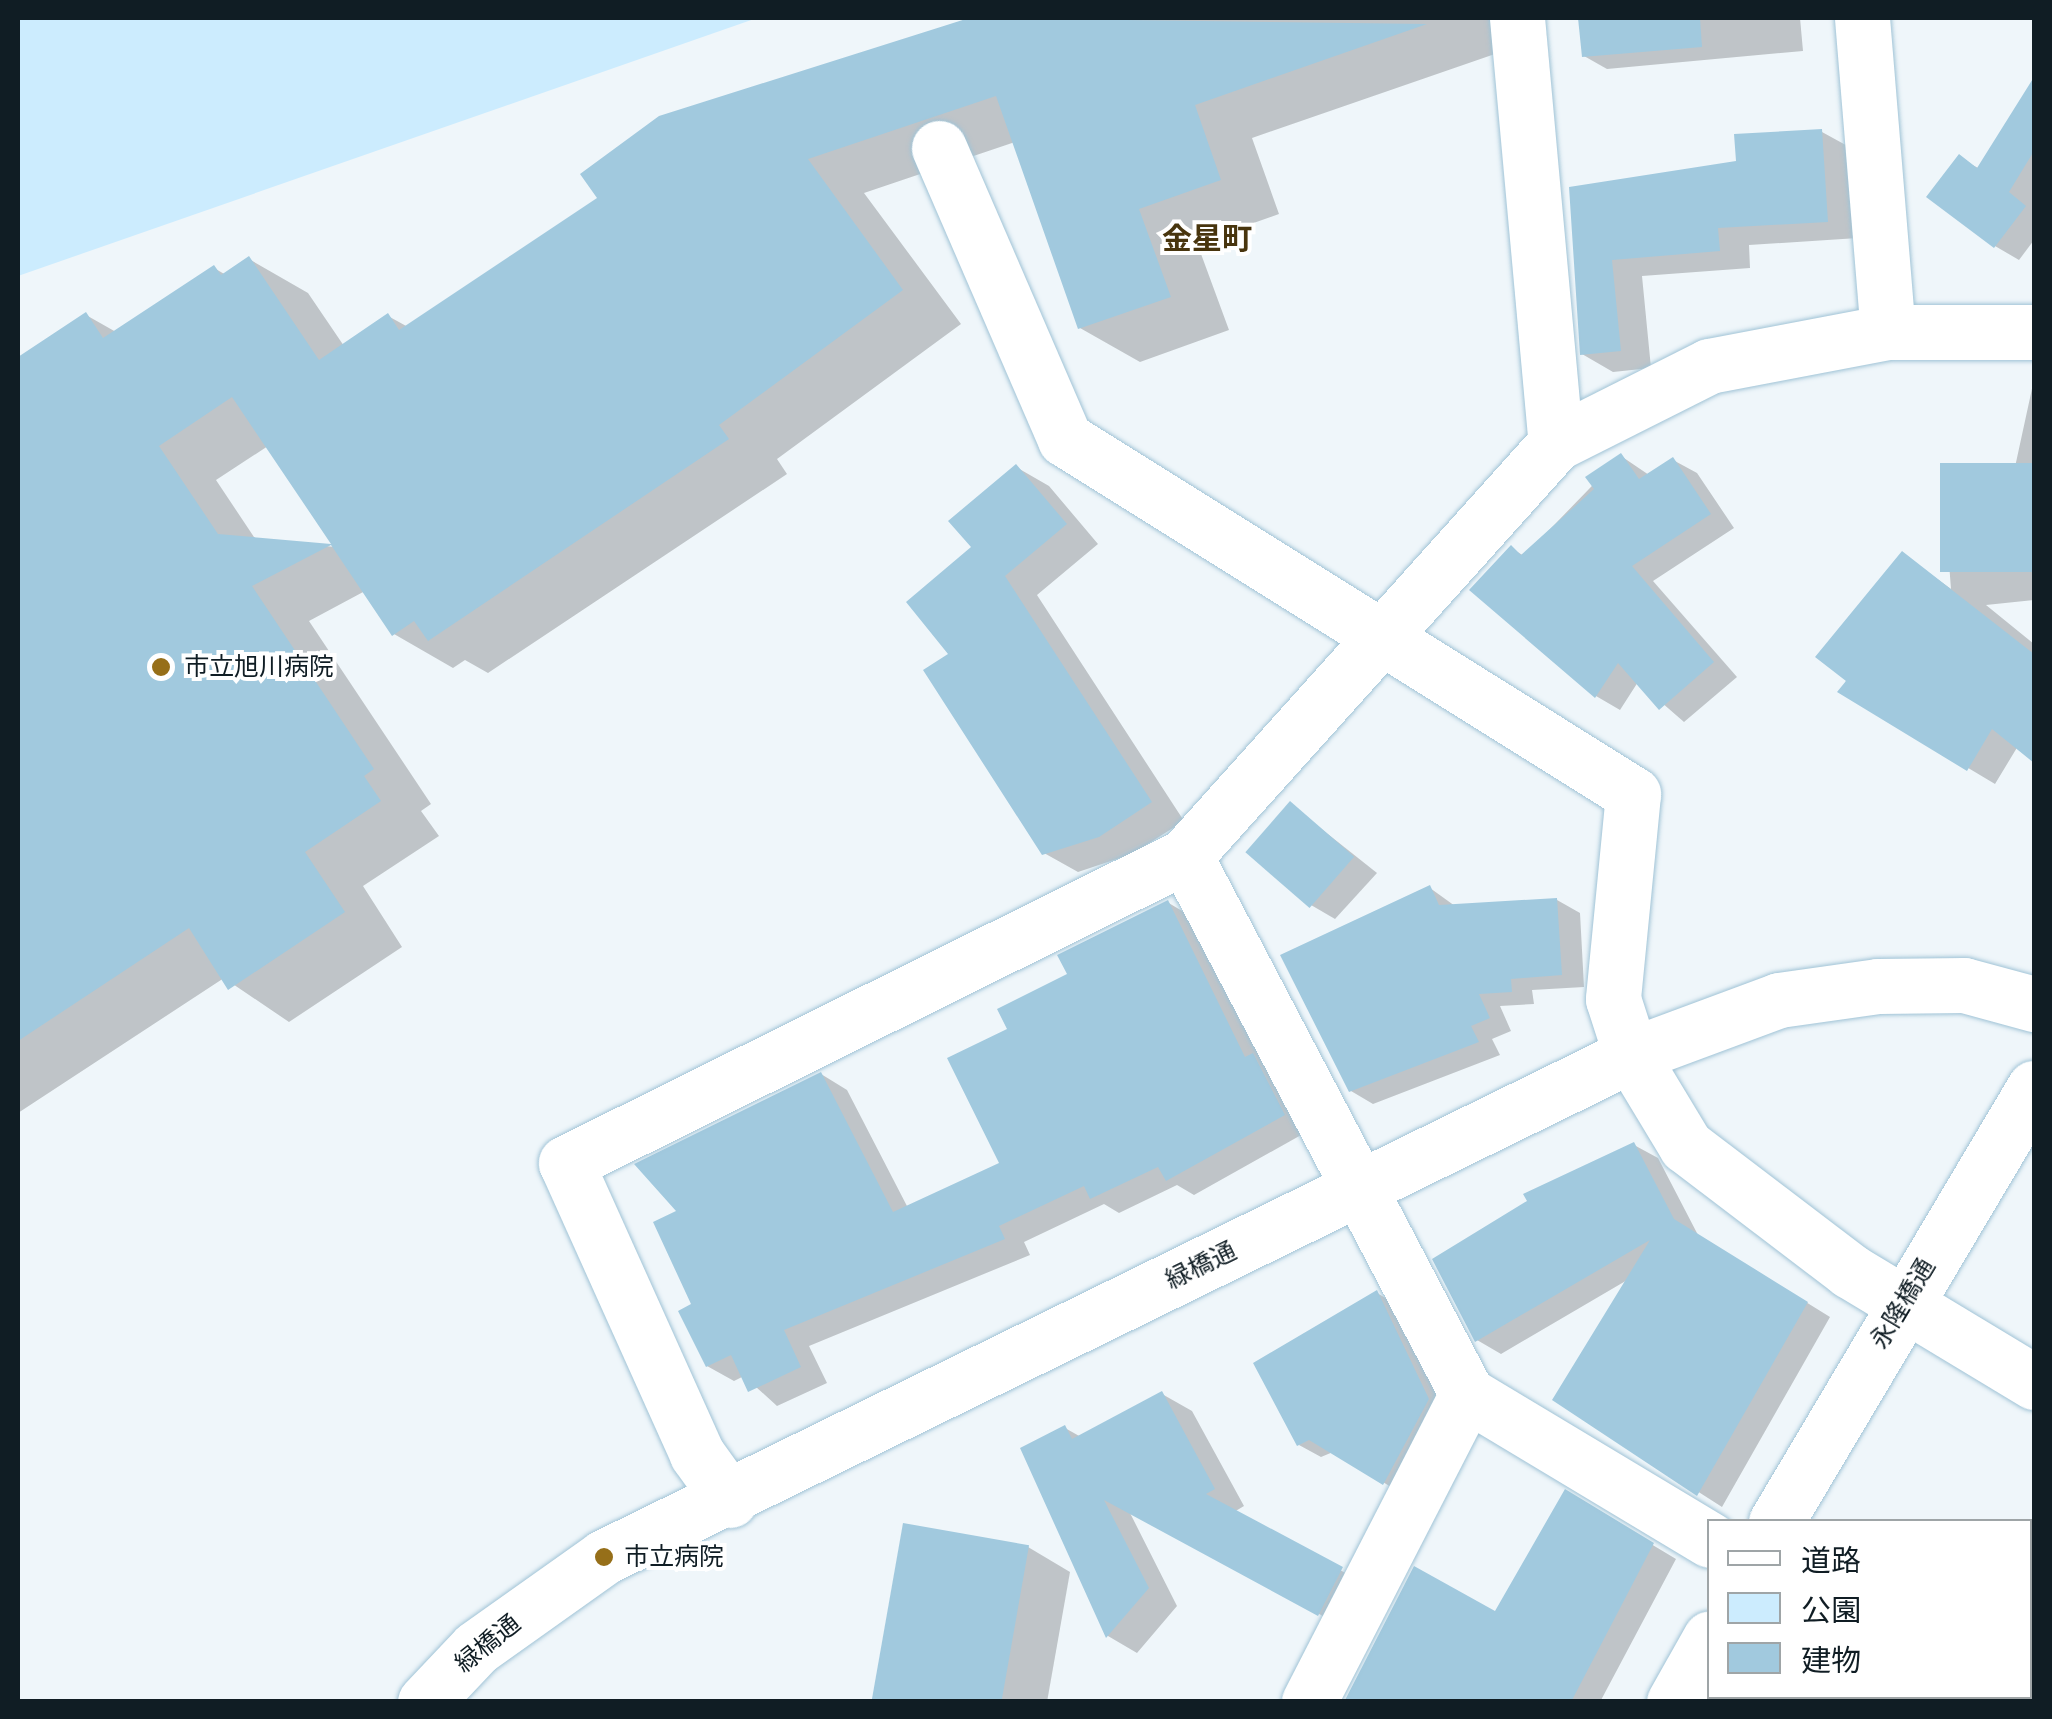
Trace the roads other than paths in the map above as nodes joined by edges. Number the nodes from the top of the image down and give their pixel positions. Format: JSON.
{"nodes":[{"id":1,"x":1517,"y":18,"type":"edge"},
{"id":2,"x":1862,"y":18,"type":"edge"},
{"id":3,"x":939,"y":148,"type":"dead end"},
{"id":4,"x":1888,"y":332,"type":"junction"},
{"id":5,"x":2034,"y":332,"type":"edge"},
{"id":6,"x":1556,"y":443,"type":"junction"},
{"id":7,"x":1384,"y":636,"type":"junction"},
{"id":8,"x":1185,"y":856,"type":"junction"},
{"id":9,"x":2034,"y":1004,"type":"edge"},
{"id":10,"x":1631,"y":1054,"type":"junction"},
{"id":11,"x":2034,"y":1088,"type":"edge"},
{"id":12,"x":1359,"y":1189,"type":"junction"},
{"id":13,"x":1903,"y":1302,"type":"junction"},
{"id":14,"x":2034,"y":1382,"type":"edge"},
{"id":15,"x":1467,"y":1394,"type":"junction"},
{"id":16,"x":730,"y":1500,"type":"junction"},
{"id":17,"x":1778,"y":1519,"type":"edge"},
{"id":18,"x":1707,"y":1538,"type":"edge"},
{"id":19,"x":1707,"y":1643,"type":"edge"},
{"id":20,"x":425,"y":1702,"type":"edge"},
{"id":21,"x":1310,"y":1702,"type":"edge"},
{"id":22,"x":1674,"y":1702,"type":"edge"}],
"edges":[{"from":1,"to":6,"type":"street"},
{"from":2,"to":4,"type":"street"},
{"from":3,"to":7,"type":"street"},
{"from":4,"to":5,"type":"street"},
{"from":4,"to":6,"type":"street"},
{"from":6,"to":7,"type":"street"},
{"from":7,"to":8,"type":"street"},
{"from":7,"to":10,"type":"street"},
{"from":8,"to":12,"type":"street"},
{"from":8,"to":16,"type":"street"},
{"from":9,"to":10,"type":"street","name":"緑橋通"},
{"from":10,"to":12,"type":"street","name":"緑橋通"},
{"from":10,"to":13,"type":"street"},
{"from":11,"to":13,"type":"street","name":"永隆橋通"},
{"from":12,"to":15,"type":"street"},
{"from":12,"to":16,"type":"street","name":"緑橋通"},
{"from":13,"to":14,"type":"street"},
{"from":13,"to":17,"type":"street","name":"永隆橋通"},
{"from":15,"to":18,"type":"street"},
{"from":15,"to":21,"type":"street"},
{"from":16,"to":20,"type":"street","name":"緑橋通"},
{"from":19,"to":22,"type":"street"}]}
